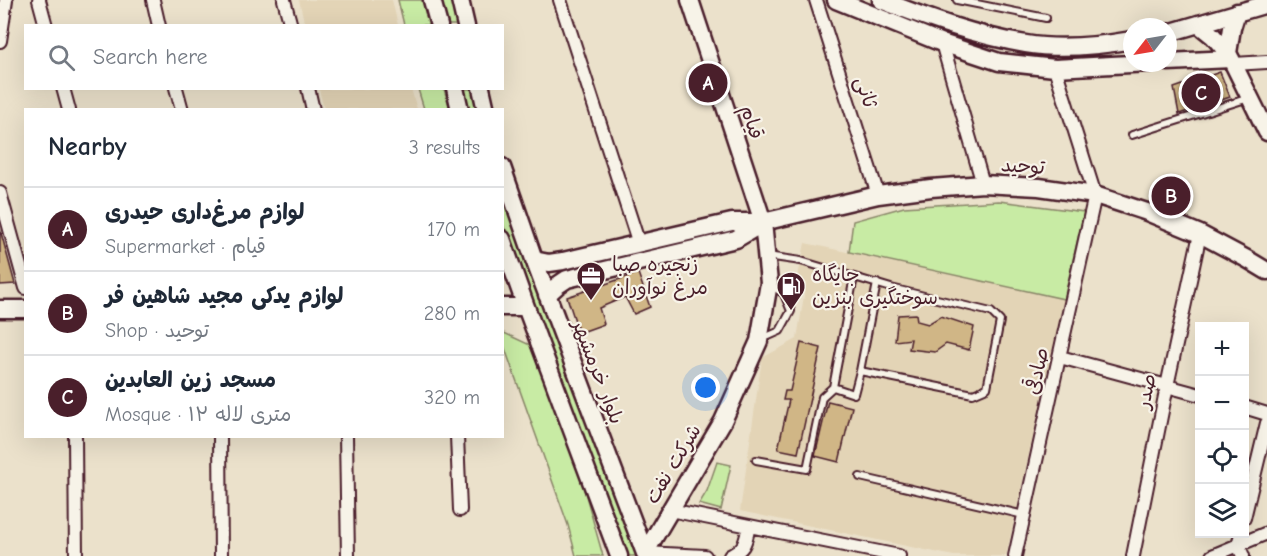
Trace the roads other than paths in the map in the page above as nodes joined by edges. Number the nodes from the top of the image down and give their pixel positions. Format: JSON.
{"nodes":[{"id":1,"x":6,"y":0,"type":"edge"},
{"id":2,"x":39,"y":0,"type":"edge"},
{"id":3,"x":153,"y":0,"type":"edge"},
{"id":4,"x":284,"y":0,"type":"edge"},
{"id":5,"x":432,"y":0,"type":"edge"},
{"id":6,"x":460,"y":0,"type":"edge"},
{"id":7,"x":560,"y":0,"type":"edge"},
{"id":8,"x":690,"y":0,"type":"edge"},
{"id":9,"x":816,"y":0,"type":"edge"},
{"id":10,"x":836,"y":0,"type":"edge"},
{"id":11,"x":880,"y":0,"type":"edge"},
{"id":12,"x":957,"y":0,"type":"edge"},
{"id":13,"x":1267,"y":4,"type":"edge"},
{"id":14,"x":1237,"y":12,"type":"junction"},
{"id":15,"x":1046,"y":18,"type":"dead end"},
{"id":16,"x":45,"y":24,"type":"edge"},
{"id":17,"x":159,"y":24,"type":"edge"},
{"id":18,"x":290,"y":24,"type":"edge"},
{"id":19,"x":438,"y":24,"type":"edge"},
{"id":20,"x":466,"y":24,"type":"edge"},
{"id":21,"x":1197,"y":24,"type":"junction"},
{"id":22,"x":1177,"y":30,"type":"edge"},
{"id":23,"x":0,"y":41,"type":"edge"},
{"id":24,"x":1123,"y":41,"type":"edge"},
{"id":25,"x":942,"y":43,"type":"junction"},
{"id":26,"x":1231,"y":59,"type":"junction"},
{"id":27,"x":1177,"y":62,"type":"edge"},
{"id":28,"x":1267,"y":62,"type":"edge"},
{"id":29,"x":1123,"y":64,"type":"edge"},
{"id":30,"x":1055,"y":68,"type":"junction"},
{"id":31,"x":64,"y":90,"type":"edge"},
{"id":32,"x":177,"y":90,"type":"edge"},
{"id":33,"x":308,"y":90,"type":"edge"},
{"id":34,"x":455,"y":90,"type":"edge"},
{"id":35,"x":481,"y":90,"type":"edge"},
{"id":36,"x":1250,"y":98,"type":"junction"},
{"id":37,"x":68,"y":108,"type":"edge"},
{"id":38,"x":181,"y":108,"type":"edge"},
{"id":39,"x":313,"y":108,"type":"edge"},
{"id":40,"x":460,"y":108,"type":"edge"},
{"id":41,"x":486,"y":108,"type":"edge"},
{"id":42,"x":1266,"y":129,"type":"edge"},
{"id":43,"x":1132,"y":135,"type":"dead end"},
{"id":44,"x":504,"y":173,"type":"edge"},
{"id":45,"x":983,"y":184,"type":"junction"},
{"id":46,"x":0,"y":193,"type":"edge"},
{"id":47,"x":878,"y":195,"type":"junction"},
{"id":48,"x":1095,"y":195,"type":"junction"},
{"id":49,"x":764,"y":222,"type":"junction"},
{"id":50,"x":1200,"y":234,"type":"junction"},
{"id":51,"x":639,"y":244,"type":"junction"},
{"id":52,"x":504,"y":245,"type":"edge"},
{"id":53,"x":767,"y":256,"type":"junction"},
{"id":54,"x":534,"y":260,"type":"junction"},
{"id":55,"x":563,"y":261,"type":"junction"},
{"id":56,"x":1267,"y":271,"type":"edge"},
{"id":57,"x":854,"y":277,"type":"junction"},
{"id":58,"x":567,"y":279,"type":"junction"},
{"id":59,"x":24,"y":281,"type":"edge"},
{"id":60,"x":769,"y":283,"type":"junction"},
{"id":61,"x":877,"y":283,"type":"junction"},
{"id":62,"x":547,"y":295,"type":"junction"},
{"id":63,"x":504,"y":307,"type":"edge"},
{"id":64,"x":526,"y":307,"type":"junction"},
{"id":65,"x":0,"y":309,"type":"edge"},
{"id":66,"x":24,"y":309,"type":"edge"},
{"id":67,"x":759,"y":341,"type":"junction"},
{"id":68,"x":1060,"y":357,"type":"junction"},
{"id":69,"x":860,"y":371,"type":"junction"},
{"id":70,"x":1167,"y":386,"type":"junction"},
{"id":71,"x":833,"y":387,"type":"junction"},
{"id":72,"x":1195,"y":394,"type":"edge"},
{"id":73,"x":1249,"y":408,"type":"edge"},
{"id":74,"x":1267,"y":414,"type":"edge"},
{"id":75,"x":1267,"y":423,"type":"edge"},
{"id":76,"x":75,"y":438,"type":"edge"},
{"id":77,"x":220,"y":438,"type":"edge"},
{"id":78,"x":346,"y":438,"type":"edge"},
{"id":79,"x":457,"y":438,"type":"edge"},
{"id":80,"x":756,"y":460,"type":"dead end"},
{"id":81,"x":860,"y":477,"type":"dead end"},
{"id":82,"x":1249,"y":501,"type":"edge"},
{"id":83,"x":460,"y":510,"type":"dead end"},
{"id":84,"x":670,"y":510,"type":"junction"},
{"id":85,"x":1024,"y":515,"type":"junction"},
{"id":86,"x":749,"y":526,"type":"junction"},
{"id":87,"x":1267,"y":533,"type":"edge"},
{"id":88,"x":1241,"y":545,"type":"edge"},
{"id":89,"x":645,"y":554,"type":"edge"},
{"id":90,"x":76,"y":556,"type":"edge"},
{"id":91,"x":221,"y":556,"type":"edge"},
{"id":92,"x":348,"y":556,"type":"edge"},
{"id":93,"x":620,"y":556,"type":"edge"},
{"id":94,"x":705,"y":556,"type":"edge"},
{"id":95,"x":730,"y":556,"type":"edge"},
{"id":96,"x":899,"y":556,"type":"edge"},
{"id":97,"x":1015,"y":556,"type":"edge"},
{"id":98,"x":1133,"y":556,"type":"edge"},
{"id":99,"x":1212,"y":556,"type":"edge"}],
"edges":[{"from":1,"to":23,"type":"street"},
{"from":2,"to":16,"type":"street"},
{"from":3,"to":17,"type":"street"},
{"from":4,"to":18,"type":"street"},
{"from":5,"to":19,"type":"main road"},
{"from":6,"to":20,"type":"main road"},
{"from":7,"to":51,"type":"street"},
{"from":8,"to":49,"type":"main road","name":"قیام"},
{"from":9,"to":47,"type":"street","name":"ثانی"},
{"from":10,"to":25,"type":"main road"},
{"from":11,"to":24,"type":"main road"},
{"from":12,"to":15,"type":"lane"},
{"from":13,"to":14,"type":"main road"},
{"from":14,"to":21,"type":"main road"},
{"from":14,"to":26,"type":"main road"},
{"from":21,"to":22,"type":"main road"},
{"from":21,"to":26,"type":"main road"},
{"from":25,"to":30,"type":"main road"},
{"from":25,"to":45,"type":"street"},
{"from":26,"to":27,"type":"main road"},
{"from":26,"to":28,"type":"street"},
{"from":26,"to":36,"type":"main road"},
{"from":29,"to":30,"type":"main road"},
{"from":30,"to":48,"type":"street"},
{"from":31,"to":37,"type":"street"},
{"from":32,"to":38,"type":"street"},
{"from":33,"to":39,"type":"street"},
{"from":34,"to":40,"type":"main road"},
{"from":35,"to":41,"type":"main road"},
{"from":36,"to":42,"type":"main road"},
{"from":36,"to":43,"type":"lane"},
{"from":44,"to":54,"type":"main road","name":"بلوار خرمشهر"},
{"from":45,"to":47,"type":"main road","name":"توحید"},
{"from":45,"to":48,"type":"main road","name":"توحید"},
{"from":46,"to":59,"type":"street"},
{"from":47,"to":49,"type":"main road","name":"توحید"},
{"from":48,"to":50,"type":"main road","name":"توحید"},
{"from":48,"to":68,"type":"street","name":"صادقی"},
{"from":49,"to":51,"type":"main road","name":"توحید"},
{"from":49,"to":53,"type":"main road","name":"شرکت نفت"},
{"from":49,"to":58,"type":"main road","name":"توحید"},
{"from":50,"to":56,"type":"main road","name":"توحید"},
{"from":50,"to":70,"type":"street","name":"صدر"},
{"from":51,"to":55,"type":"main road","name":"توحید"},
{"from":52,"to":64,"type":"main road"},
{"from":53,"to":57,"type":"lane"},
{"from":53,"to":60,"type":"main road","name":"شرکت نفت"},
{"from":54,"to":55,"type":"main road","name":"توحید"},
{"from":54,"to":62,"type":"main road","name":"بلوار خرمشهر"},
{"from":55,"to":58,"type":"main road"},
{"from":57,"to":61,"type":"lane"},
{"from":57,"to":71,"type":"lane"},
{"from":58,"to":62,"type":"main road","name":"توحید"},
{"from":60,"to":67,"type":"main road","name":"شرکت نفت"},
{"from":60,"to":67,"type":"lane"},
{"from":61,"to":69,"type":"lane"},
{"from":61,"to":69,"type":"lane"},
{"from":62,"to":89,"type":"main road","name":"بلوار خرمشهر"},
{"from":63,"to":64,"type":"main road"},
{"from":64,"to":93,"type":"main road"},
{"from":65,"to":66,"type":"main road"},
{"from":67,"to":84,"type":"main road","name":"شرکت نفت"},
{"from":68,"to":70,"type":"street"},
{"from":68,"to":85,"type":"street","name":"صادقی"},
{"from":69,"to":71,"type":"lane"},
{"from":70,"to":72,"type":"street"},
{"from":70,"to":98,"type":"street","name":"صدر"},
{"from":71,"to":80,"type":"lane"},
{"from":73,"to":74,"type":"street"},
{"from":75,"to":82,"type":"street"},
{"from":76,"to":90,"type":"street"},
{"from":77,"to":91,"type":"street"},
{"from":78,"to":92,"type":"street"},
{"from":79,"to":83,"type":"street"},
{"from":81,"to":85,"type":"lane"},
{"from":84,"to":86,"type":"street"},
{"from":84,"to":89,"type":"main road","name":"شرکت نفت"},
{"from":85,"to":97,"type":"street","name":"صادقی"},
{"from":86,"to":95,"type":"street"},
{"from":86,"to":96,"type":"street"},
{"from":87,"to":88,"type":"street"},
{"from":88,"to":99,"type":"street"},
{"from":89,"to":94,"type":"street"}]}
